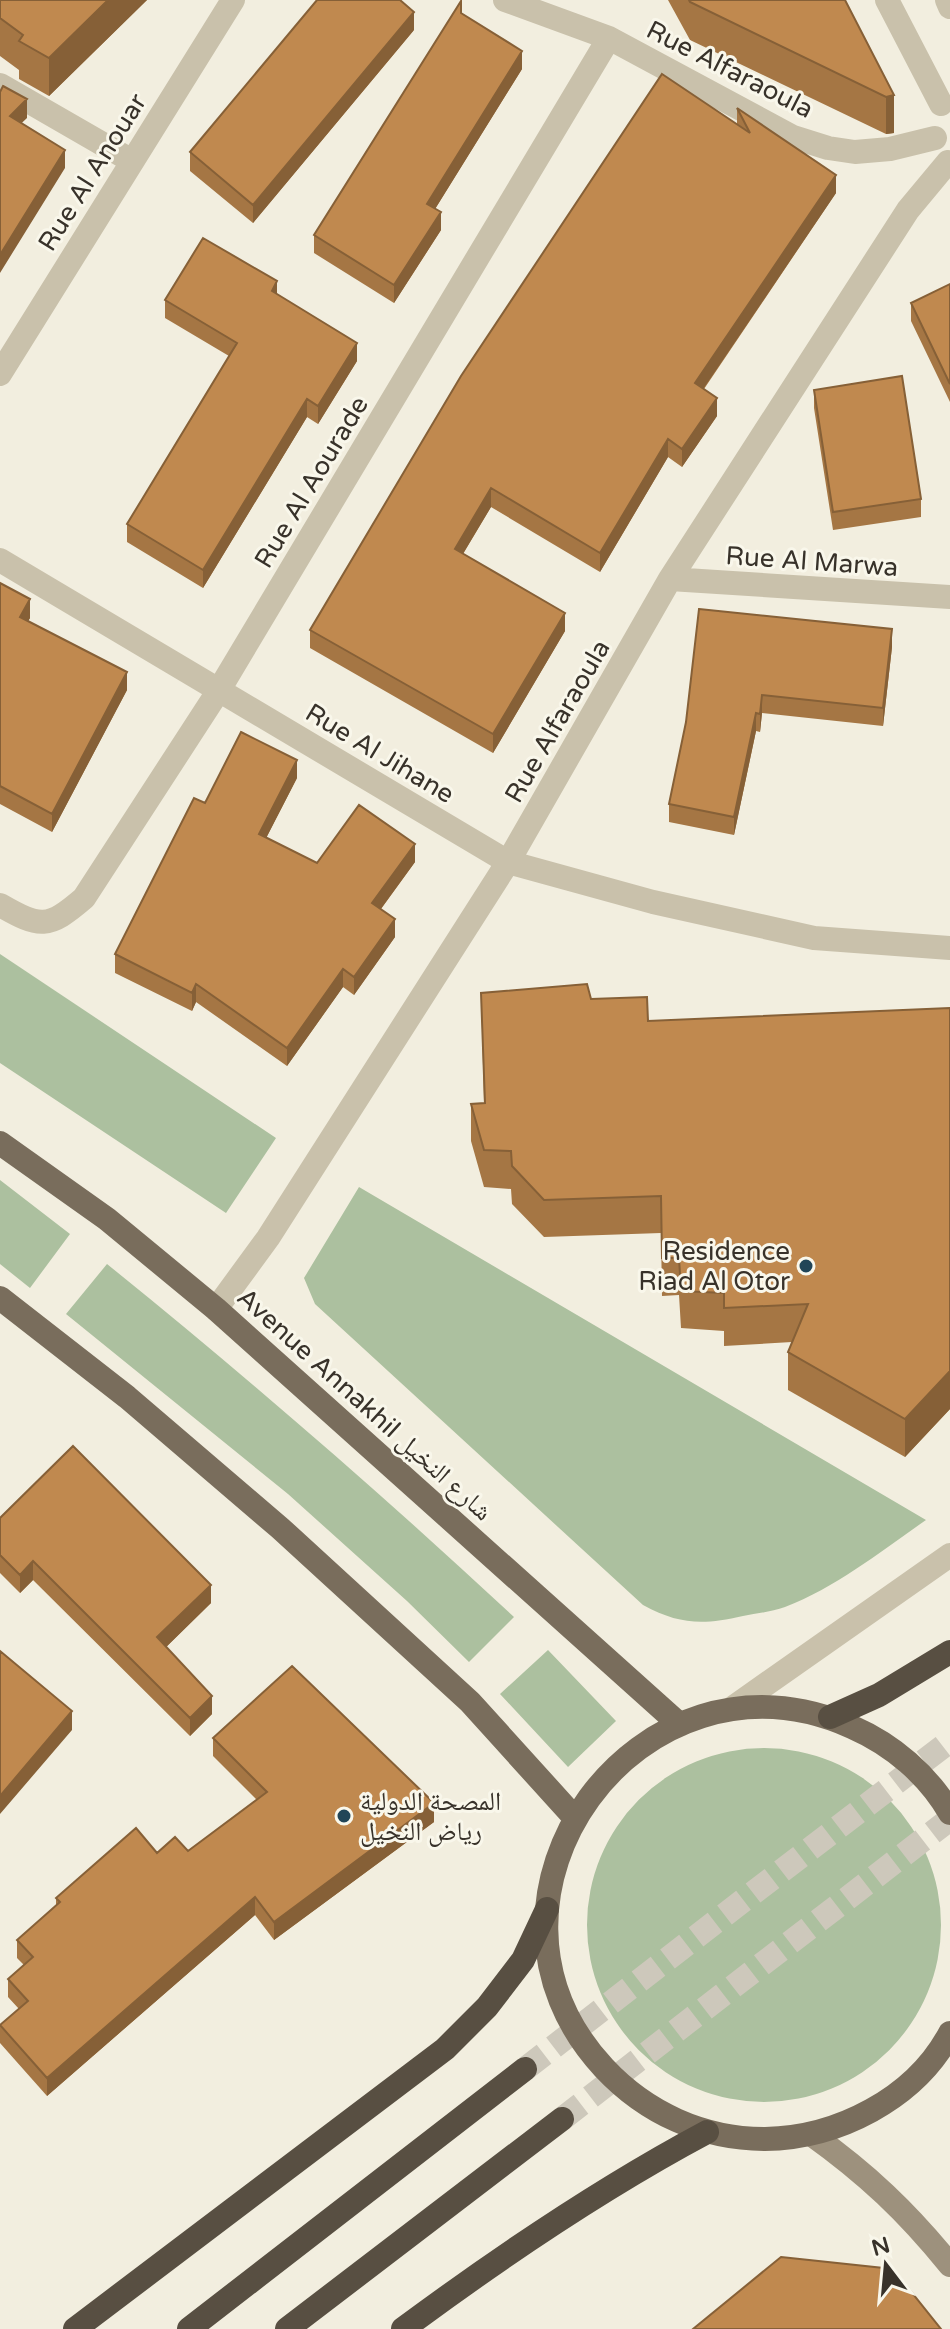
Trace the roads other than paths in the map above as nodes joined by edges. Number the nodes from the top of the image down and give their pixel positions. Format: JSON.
{"nodes":[{"id":1,"x":233,"y":0,"type":"edge"},
{"id":2,"x":505,"y":0,"type":"edge"},
{"id":3,"x":887,"y":0,"type":"edge"},
{"id":4,"x":947,"y":0,"type":"edge"},
{"id":5,"x":950,"y":7,"type":"edge"},
{"id":6,"x":609,"y":38,"type":"junction"},
{"id":7,"x":0,"y":85,"type":"edge"},
{"id":8,"x":946,"y":98,"type":"edge"},
{"id":9,"x":935,"y":138,"type":"junction"},
{"id":10,"x":132,"y":161,"type":"junction"},
{"id":11,"x":949,"y":163,"type":"edge"},
{"id":12,"x":0,"y":374,"type":"edge"},
{"id":13,"x":0,"y":560,"type":"edge"},
{"id":14,"x":670,"y":579,"type":"junction"},
{"id":15,"x":950,"y":597,"type":"edge"},
{"id":16,"x":219,"y":690,"type":"junction"},
{"id":17,"x":508,"y":862,"type":"junction"},
{"id":18,"x":0,"y":905,"type":"edge"},
{"id":19,"x":950,"y":948,"type":"edge"},
{"id":20,"x":0,"y":1143,"type":"edge"},
{"id":21,"x":0,"y":1298,"type":"edge"},
{"id":22,"x":216,"y":1309,"type":"junction"},
{"id":23,"x":950,"y":1555,"type":"edge"},
{"id":24,"x":950,"y":1652,"type":"edge"},
{"id":25,"x":731,"y":1709,"type":"junction"},
{"id":26,"x":830,"y":1717,"type":"junction"},
{"id":27,"x":679,"y":1724,"type":"junction"},
{"id":28,"x":950,"y":1813,"type":"edge"},
{"id":29,"x":574,"y":1817,"type":"junction"},
{"id":30,"x":547,"y":1909,"type":"junction"},
{"id":31,"x":950,"y":2033,"type":"edge"},
{"id":32,"x":525,"y":2069,"type":"tunnel mouth"},
{"id":33,"x":562,"y":2119,"type":"tunnel mouth"},
{"id":34,"x":707,"y":2132,"type":"junction"},
{"id":35,"x":811,"y":2134,"type":"junction"},
{"id":36,"x":950,"y":2265,"type":"edge"},
{"id":37,"x":75,"y":2329,"type":"edge"},
{"id":38,"x":189,"y":2329,"type":"edge"},
{"id":39,"x":287,"y":2329,"type":"edge"},
{"id":40,"x":403,"y":2329,"type":"edge"}],
"edges":[{"from":1,"to":10,"type":"street","name":"Rue Al Anouar"},
{"from":2,"to":6,"type":"street","name":"Rue Alfaraoula"},
{"from":3,"to":8,"type":"street"},
{"from":4,"to":5,"type":"street"},
{"from":6,"to":9,"type":"street","name":"Rue Alfaraoula"},
{"from":6,"to":16,"type":"street","name":"Rue Al Aourade"},
{"from":7,"to":10,"type":"street"},
{"from":8,"to":9,"type":"street"},
{"from":9,"to":11,"type":"street"},
{"from":10,"to":12,"type":"street","name":"Rue Al Anouar"},
{"from":11,"to":14,"type":"street","name":"Rue Alfaraoula"},
{"from":13,"to":16,"type":"street","name":"Rue Al Jihane"},
{"from":14,"to":15,"type":"street","name":"Rue Al Marwa"},
{"from":14,"to":17,"type":"street","name":"Rue Alfaraoula"},
{"from":16,"to":17,"type":"street","name":"Rue Al Jihane"},
{"from":16,"to":18,"type":"street","name":"Rue Al Aourade"},
{"from":17,"to":19,"type":"street","name":"Rue Al Jihane"},
{"from":17,"to":22,"type":"street","name":"Rue Alfaraoula"},
{"from":20,"to":22,"type":"main road","name":"Avenue Annakhil شارع النخيل"},
{"from":21,"to":29,"type":"main road"},
{"from":22,"to":27,"type":"main road","name":"Avenue Annakhil شارع النخيل"},
{"from":23,"to":25,"type":"street"},
{"from":24,"to":26,"type":"highway"},
{"from":25,"to":26,"type":"main road"},
{"from":25,"to":27,"type":"main road"},
{"from":26,"to":28,"type":"main road"},
{"from":27,"to":29,"type":"main road"},
{"from":29,"to":30,"type":"main road"},
{"from":30,"to":34,"type":"main road"},
{"from":30,"to":37,"type":"highway"},
{"from":31,"to":35,"type":"main road"},
{"from":32,"to":38,"type":"highway"},
{"from":33,"to":39,"type":"highway"},
{"from":34,"to":35,"type":"main road"},
{"from":34,"to":40,"type":"highway"},
{"from":35,"to":36,"type":"street"}]}
